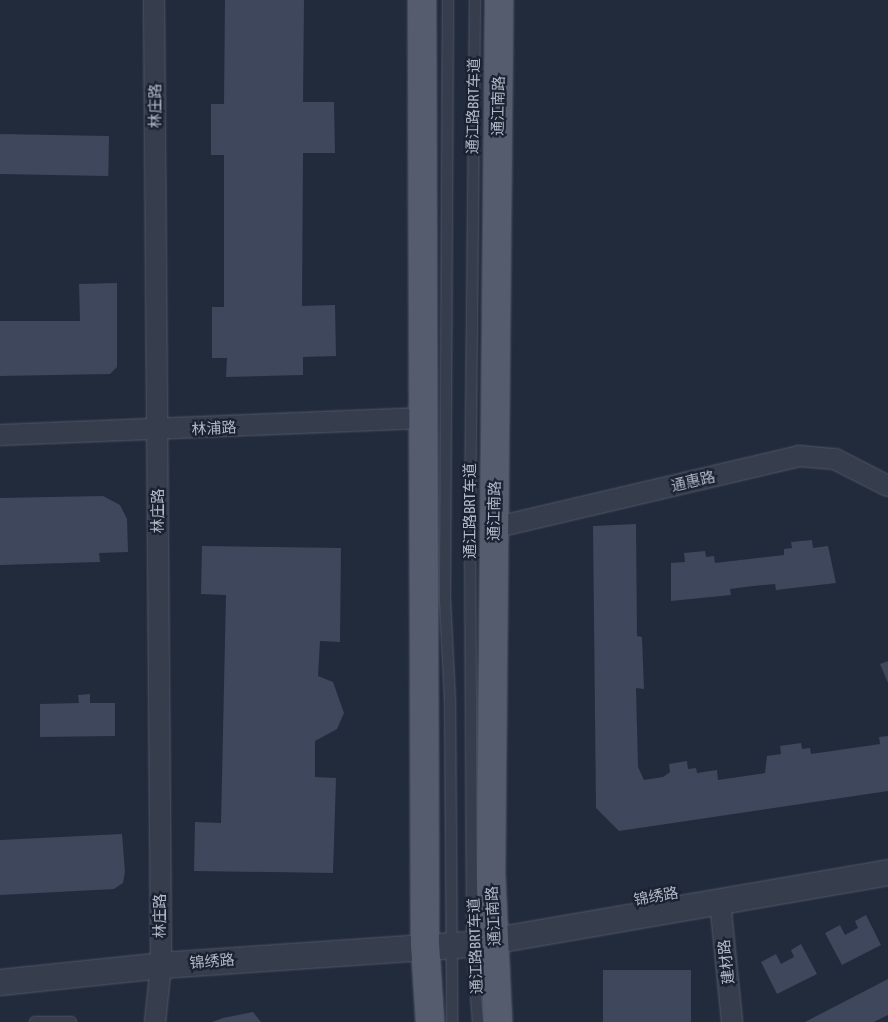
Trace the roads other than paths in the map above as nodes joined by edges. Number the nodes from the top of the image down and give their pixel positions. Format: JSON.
{"nodes":[{"id":1,"x":154,"y":0,"type":"edge"},
{"id":2,"x":422,"y":0,"type":"edge"},
{"id":3,"x":448,"y":0,"type":"edge"},
{"id":4,"x":475,"y":0,"type":"edge"},
{"id":5,"x":499,"y":0,"type":"edge"},
{"id":6,"x":427,"y":418,"type":"junction"},
{"id":7,"x":157,"y":431,"type":"junction"},
{"id":8,"x":0,"y":435,"type":"edge"},
{"id":9,"x":888,"y":486,"type":"edge"},
{"id":10,"x":493,"y":528,"type":"junction"},
{"id":11,"x":888,"y":855,"type":"edge"},
{"id":12,"x":888,"y":872,"type":"edge"},
{"id":13,"x":720,"y":901,"type":"junction"},
{"id":14,"x":483,"y":935,"type":"junction"},
{"id":15,"x":441,"y":942,"type":"junction"},
{"id":16,"x":161,"y":965,"type":"junction"},
{"id":17,"x":0,"y":982,"type":"edge"},
{"id":18,"x":35,"y":1022,"type":"edge"},
{"id":19,"x":71,"y":1022,"type":"edge"},
{"id":20,"x":155,"y":1022,"type":"edge"},
{"id":21,"x":430,"y":1022,"type":"edge"},
{"id":22,"x":452,"y":1022,"type":"edge"},
{"id":23,"x":478,"y":1022,"type":"edge"},
{"id":24,"x":498,"y":1022,"type":"edge"},
{"id":25,"x":732,"y":1022,"type":"edge"}],
"edges":[{"from":1,"to":7,"type":"street","name":"林庄路"},
{"from":2,"to":6,"type":"main road"},
{"from":3,"to":15,"type":"lane","name":"通江路BRT车道"},
{"from":4,"to":14,"type":"lane","name":"通江路BRT车道"},
{"from":5,"to":10,"type":"main road","name":"通江南路"},
{"from":6,"to":7,"type":"street","name":"林浦路"},
{"from":6,"to":15,"type":"main road"},
{"from":7,"to":8,"type":"street","name":"林浦路"},
{"from":7,"to":16,"type":"street","name":"林庄路"},
{"from":9,"to":10,"type":"street","name":"通惠路"},
{"from":10,"to":14,"type":"main road","name":"通江南路"},
{"from":11,"to":14,"type":"street","name":"锦绣路"},
{"from":12,"to":13,"type":"street","name":"锦绣路"},
{"from":13,"to":14,"type":"street","name":"锦绣路"},
{"from":13,"to":25,"type":"street","name":"建材路"},
{"from":14,"to":15,"type":"street","name":"锦绣路"},
{"from":14,"to":23,"type":"lane","name":"通江路BRT车道"},
{"from":14,"to":24,"type":"main road","name":"通江南路"},
{"from":15,"to":16,"type":"street","name":"锦绣路"},
{"from":15,"to":21,"type":"main road"},
{"from":15,"to":22,"type":"lane","name":"通江路BRT车道"},
{"from":16,"to":17,"type":"street","name":"锦绣路"},
{"from":16,"to":20,"type":"street","name":"林庄路"},
{"from":18,"to":19,"type":"lane"}]}
